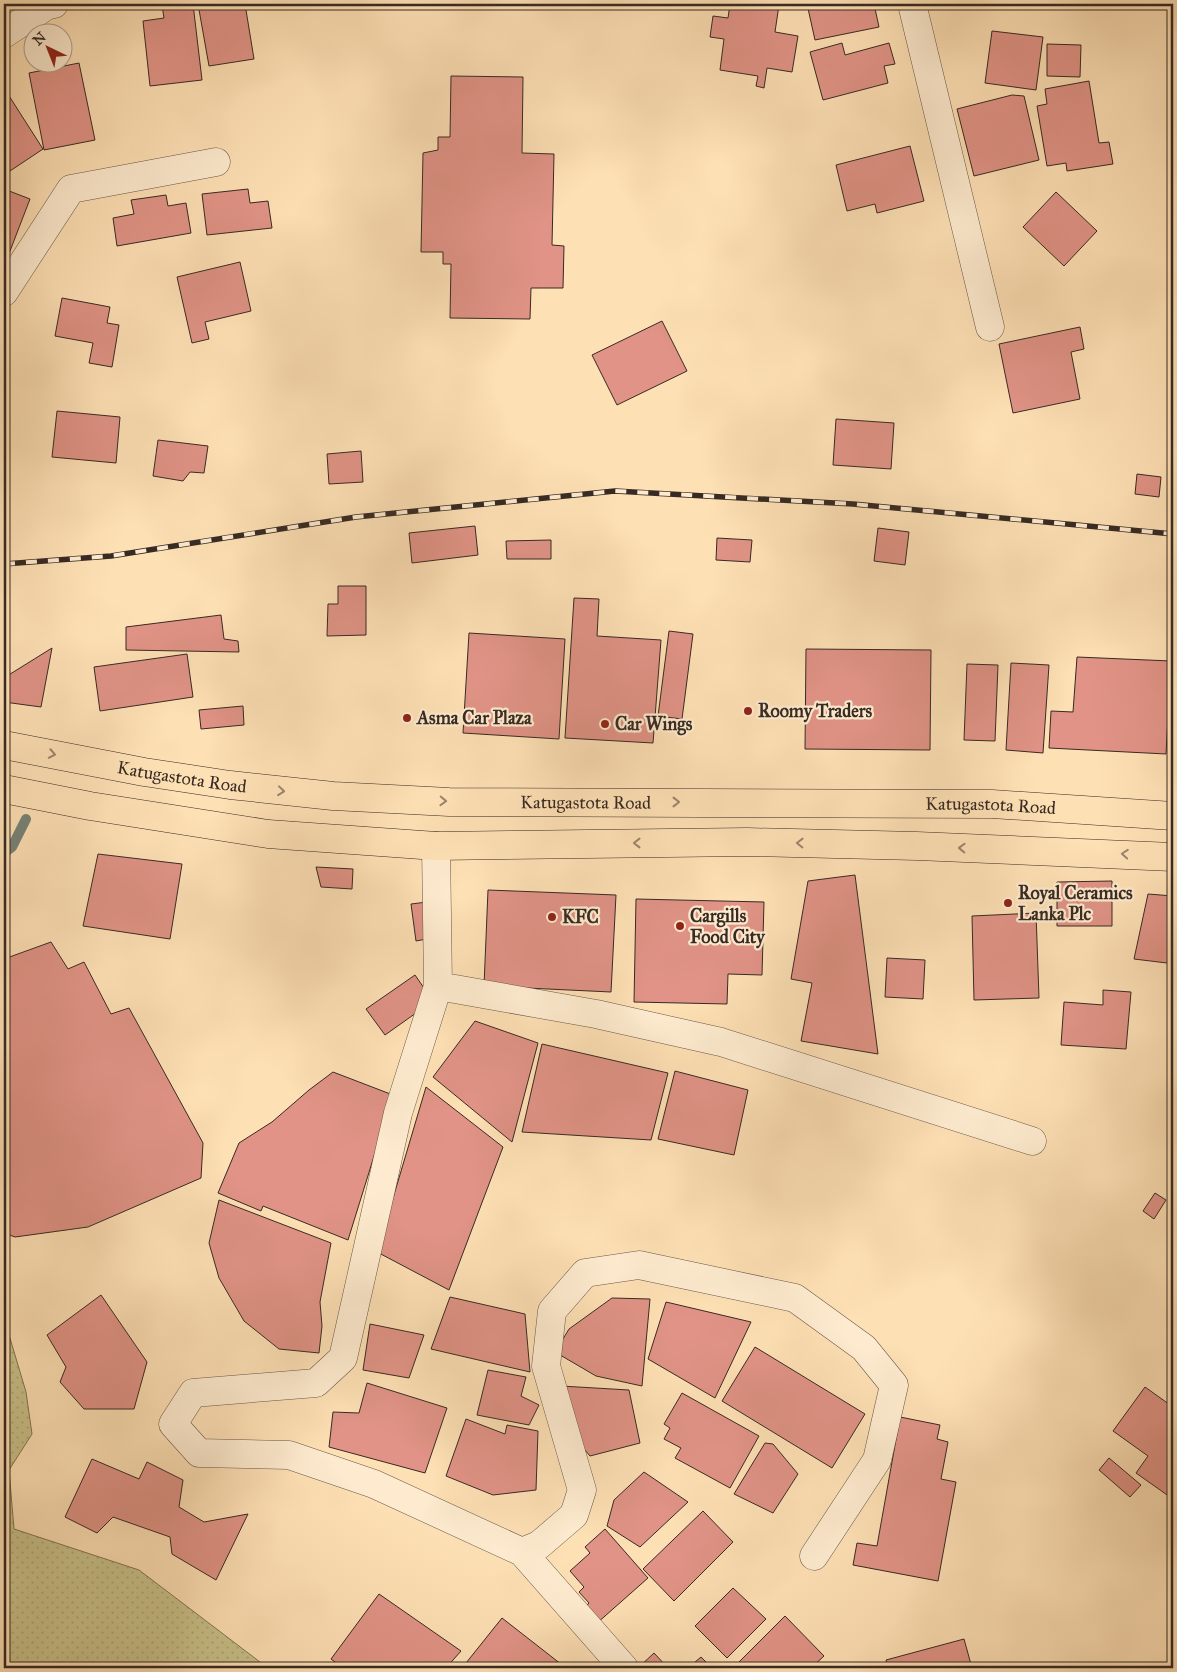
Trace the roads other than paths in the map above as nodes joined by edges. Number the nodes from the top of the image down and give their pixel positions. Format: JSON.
{"nodes":[{"id":1,"x":54,"y":4,"type":"edge"},
{"id":2,"x":912,"y":4,"type":"edge"},
{"id":3,"x":4,"y":34,"type":"edge"},
{"id":4,"x":216,"y":162,"type":"dead end"},
{"id":5,"x":4,"y":292,"type":"edge"},
{"id":6,"x":990,"y":327,"type":"dead end"},
{"id":7,"x":4,"y":745,"type":"edge"},
{"id":8,"x":4,"y":789,"type":"edge"},
{"id":9,"x":1173,"y":816,"type":"edge"},
{"id":10,"x":436,"y":846,"type":"junction"},
{"id":11,"x":1173,"y":857,"type":"edge"},
{"id":12,"x":438,"y":986,"type":"junction"},
{"id":13,"x":1032,"y":1141,"type":"dead end"},
{"id":14,"x":522,"y":1552,"type":"junction"},
{"id":15,"x":814,"y":1556,"type":"dead end"},
{"id":16,"x":624,"y":1668,"type":"edge"}],
"edges":[{"from":1,"to":3,"type":"street"},
{"from":2,"to":6,"type":"street"},
{"from":4,"to":5,"type":"street"},
{"from":7,"to":9,"type":"highway","name":"Katugastota Road","one_way":true},
{"from":8,"to":10,"type":"highway"},
{"from":11,"to":10,"type":"highway","one_way":true},
{"from":10,"to":12,"type":"street"},
{"from":12,"to":13,"type":"street"},
{"from":12,"to":14,"type":"street"},
{"from":14,"to":15,"type":"street"},
{"from":14,"to":16,"type":"street"}]}
